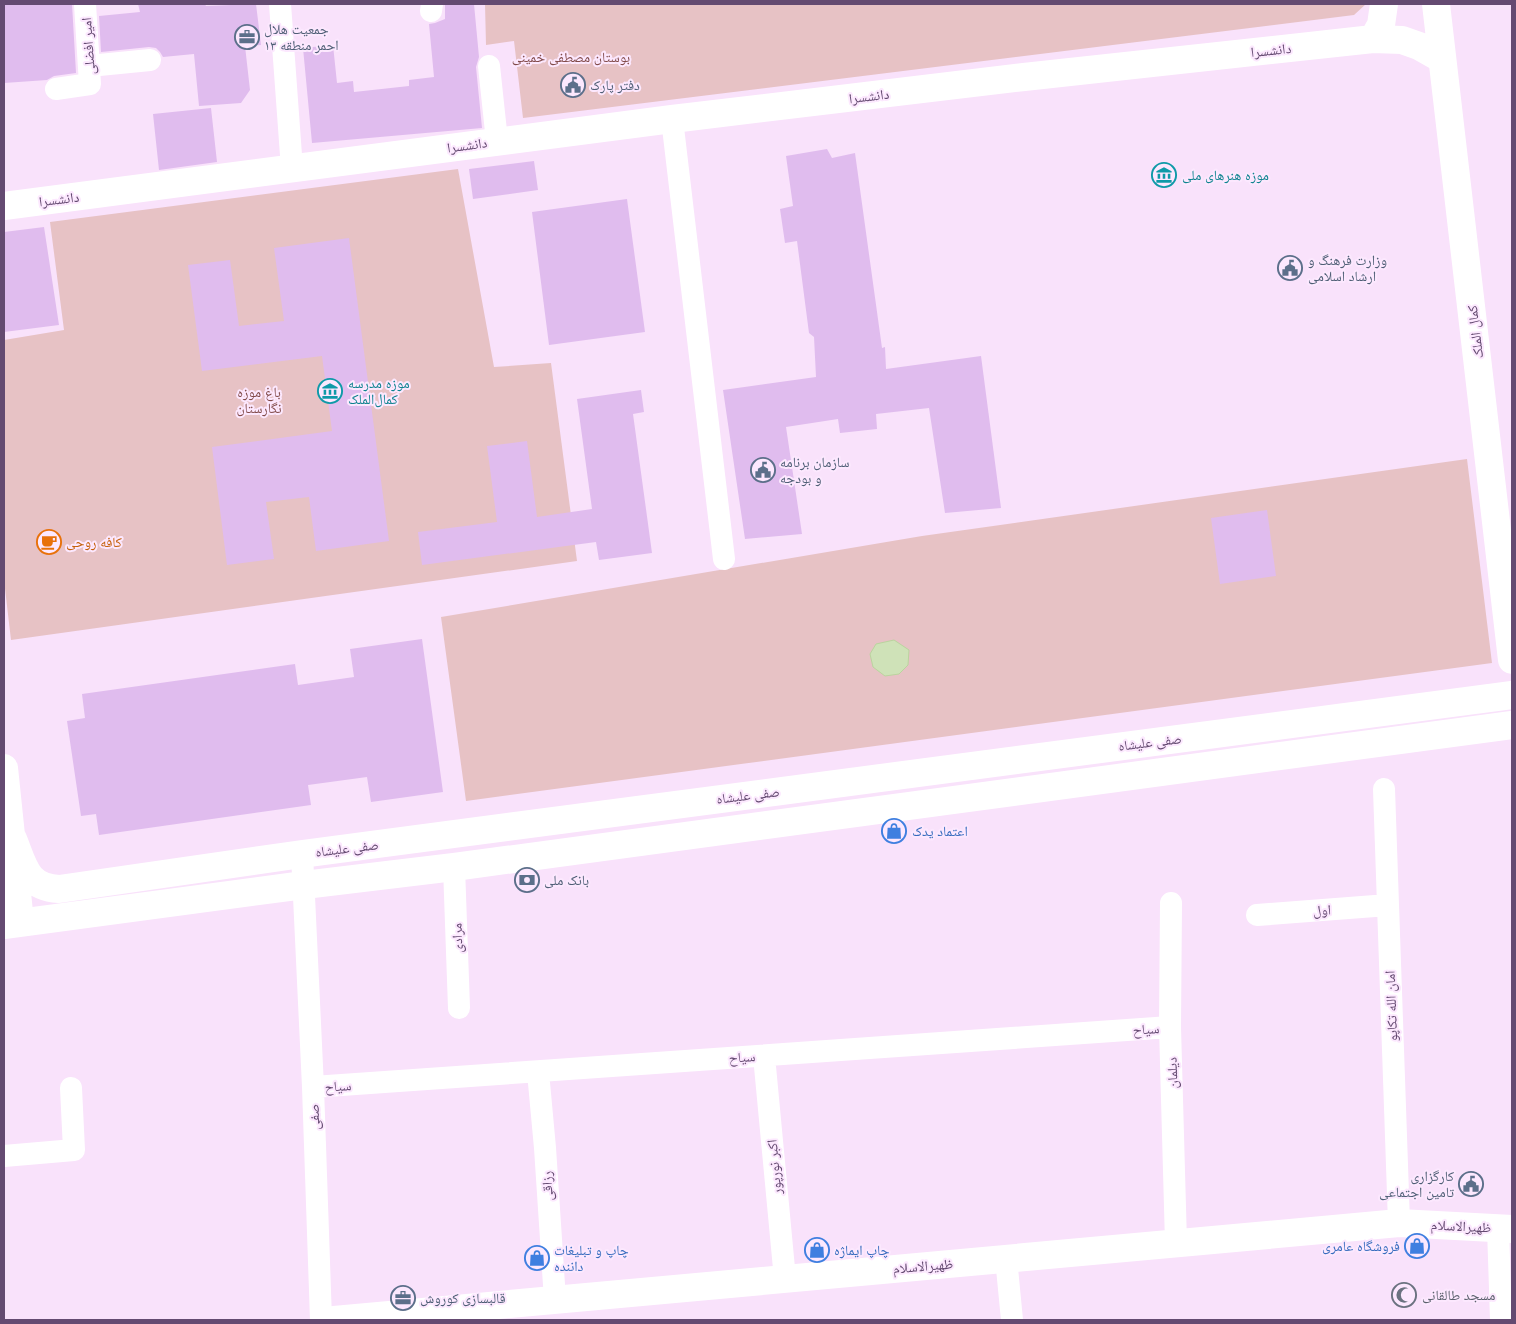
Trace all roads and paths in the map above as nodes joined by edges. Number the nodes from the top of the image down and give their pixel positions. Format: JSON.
{"nodes":[{"id":1,"x":85,"y":4,"type":"edge"},
{"id":2,"x":280,"y":4,"type":"edge"},
{"id":3,"x":1384,"y":4,"type":"edge"},
{"id":4,"x":1436,"y":4,"type":"edge"},
{"id":5,"x":1373,"y":39,"type":"junction"},
{"id":6,"x":1442,"y":59,"type":"junction"},
{"id":7,"x":150,"y":60,"type":"dead end"},
{"id":8,"x":89,"y":66,"type":"junction"},
{"id":9,"x":489,"y":66,"type":"dead end"},
{"id":10,"x":56,"y":89,"type":"dead end"},
{"id":11,"x":672,"y":119,"type":"junction"},
{"id":12,"x":497,"y":141,"type":"junction"},
{"id":13,"x":292,"y":169,"type":"junction"},
{"id":14,"x":4,"y":206,"type":"edge"},
{"id":15,"x":724,"y":559,"type":"dead end"},
{"id":16,"x":1512,"y":660,"type":"edge"},
{"id":17,"x":1512,"y":695,"type":"edge"},
{"id":18,"x":1512,"y":725,"type":"edge"},
{"id":19,"x":4,"y":768,"type":"edge"},
{"id":20,"x":1384,"y":789,"type":"dead end"},
{"id":21,"x":13,"y":839,"type":"junction"},
{"id":22,"x":302,"y":854,"type":"junction"},
{"id":23,"x":454,"y":867,"type":"junction"},
{"id":24,"x":304,"y":885,"type":"junction"},
{"id":25,"x":1171,"y":903,"type":"dead end"},
{"id":26,"x":1388,"y":905,"type":"junction"},
{"id":27,"x":1257,"y":915,"type":"dead end"},
{"id":28,"x":12,"y":924,"type":"edge"},
{"id":29,"x":459,"y":1008,"type":"dead end"},
{"id":30,"x":1170,"y":1027,"type":"junction"},
{"id":31,"x":764,"y":1056,"type":"junction"},
{"id":32,"x":538,"y":1072,"type":"junction"},
{"id":33,"x":71,"y":1088,"type":"dead end"},
{"id":34,"x":313,"y":1088,"type":"junction"},
{"id":35,"x":4,"y":1156,"type":"edge"},
{"id":36,"x":1399,"y":1223,"type":"junction"},
{"id":37,"x":1505,"y":1229,"type":"edge"},
{"id":38,"x":1176,"y":1243,"type":"junction"},
{"id":39,"x":1006,"y":1258,"type":"junction"},
{"id":40,"x":785,"y":1279,"type":"junction"},
{"id":41,"x":555,"y":1300,"type":"junction"},
{"id":42,"x":321,"y":1320,"type":"edge"},
{"id":43,"x":334,"y":1320,"type":"edge"},
{"id":44,"x":1012,"y":1320,"type":"edge"},
{"id":45,"x":1501,"y":1320,"type":"edge"}],
"edges":[{"from":1,"to":8,"type":"street","name":"امیر افضلی"},
{"from":2,"to":13,"type":"street"},
{"from":3,"to":5,"type":"street"},
{"from":4,"to":6,"type":"street","name":"کمال الملک"},
{"from":5,"to":6,"type":"street","name":"دانشسرا"},
{"from":5,"to":11,"type":"street","name":"دانشسرا"},
{"from":6,"to":16,"type":"street","name":"کمال الملک"},
{"from":7,"to":8,"type":"street"},
{"from":8,"to":10,"type":"street","name":"امیر افضلی"},
{"from":9,"to":12,"type":"street"},
{"from":11,"to":12,"type":"street","name":"دانشسرا"},
{"from":11,"to":15,"type":"street"},
{"from":12,"to":13,"type":"street","name":"دانشسرا"},
{"from":13,"to":14,"type":"street","name":"دانشسرا"},
{"from":17,"to":22,"type":"street","name":"صفی علیشاه"},
{"from":18,"to":23,"type":"street"},
{"from":19,"to":21,"type":"street"},
{"from":20,"to":26,"type":"street","name":"امان الله تکاپو"},
{"from":21,"to":22,"type":"street","name":"صفی علیشاه"},
{"from":21,"to":28,"type":"street"},
{"from":22,"to":24,"type":"street","name":"صفی"},
{"from":23,"to":24,"type":"street"},
{"from":23,"to":29,"type":"street","name":"مرادی"},
{"from":24,"to":28,"type":"street"},
{"from":24,"to":34,"type":"street","name":"صفی"},
{"from":25,"to":30,"type":"street","name":"دیلمان"},
{"from":26,"to":27,"type":"street","name":"اول"},
{"from":26,"to":36,"type":"street","name":"امان الله تکاپو"},
{"from":30,"to":31,"type":"street","name":"سیاح"},
{"from":30,"to":38,"type":"street","name":"دیلمان"},
{"from":31,"to":32,"type":"street","name":"سیاح"},
{"from":31,"to":40,"type":"street","name":"اکبر نورپور"},
{"from":32,"to":34,"type":"street","name":"سیاح"},
{"from":32,"to":41,"type":"street","name":"رزاقی"},
{"from":33,"to":35,"type":"street"},
{"from":34,"to":42,"type":"street","name":"صفی"},
{"from":36,"to":37,"type":"street","name":"ظهیرالاسلام"},
{"from":36,"to":38,"type":"street","name":"ظهیرالاسلام"},
{"from":37,"to":45,"type":"street"},
{"from":38,"to":39,"type":"street","name":"ظهیرالاسلام"},
{"from":39,"to":40,"type":"street","name":"ظهیرالاسلام"},
{"from":39,"to":44,"type":"street"},
{"from":40,"to":41,"type":"street","name":"ظهیرالاسلام"},
{"from":41,"to":43,"type":"street","name":"ظهیرالاسلام"}]}
